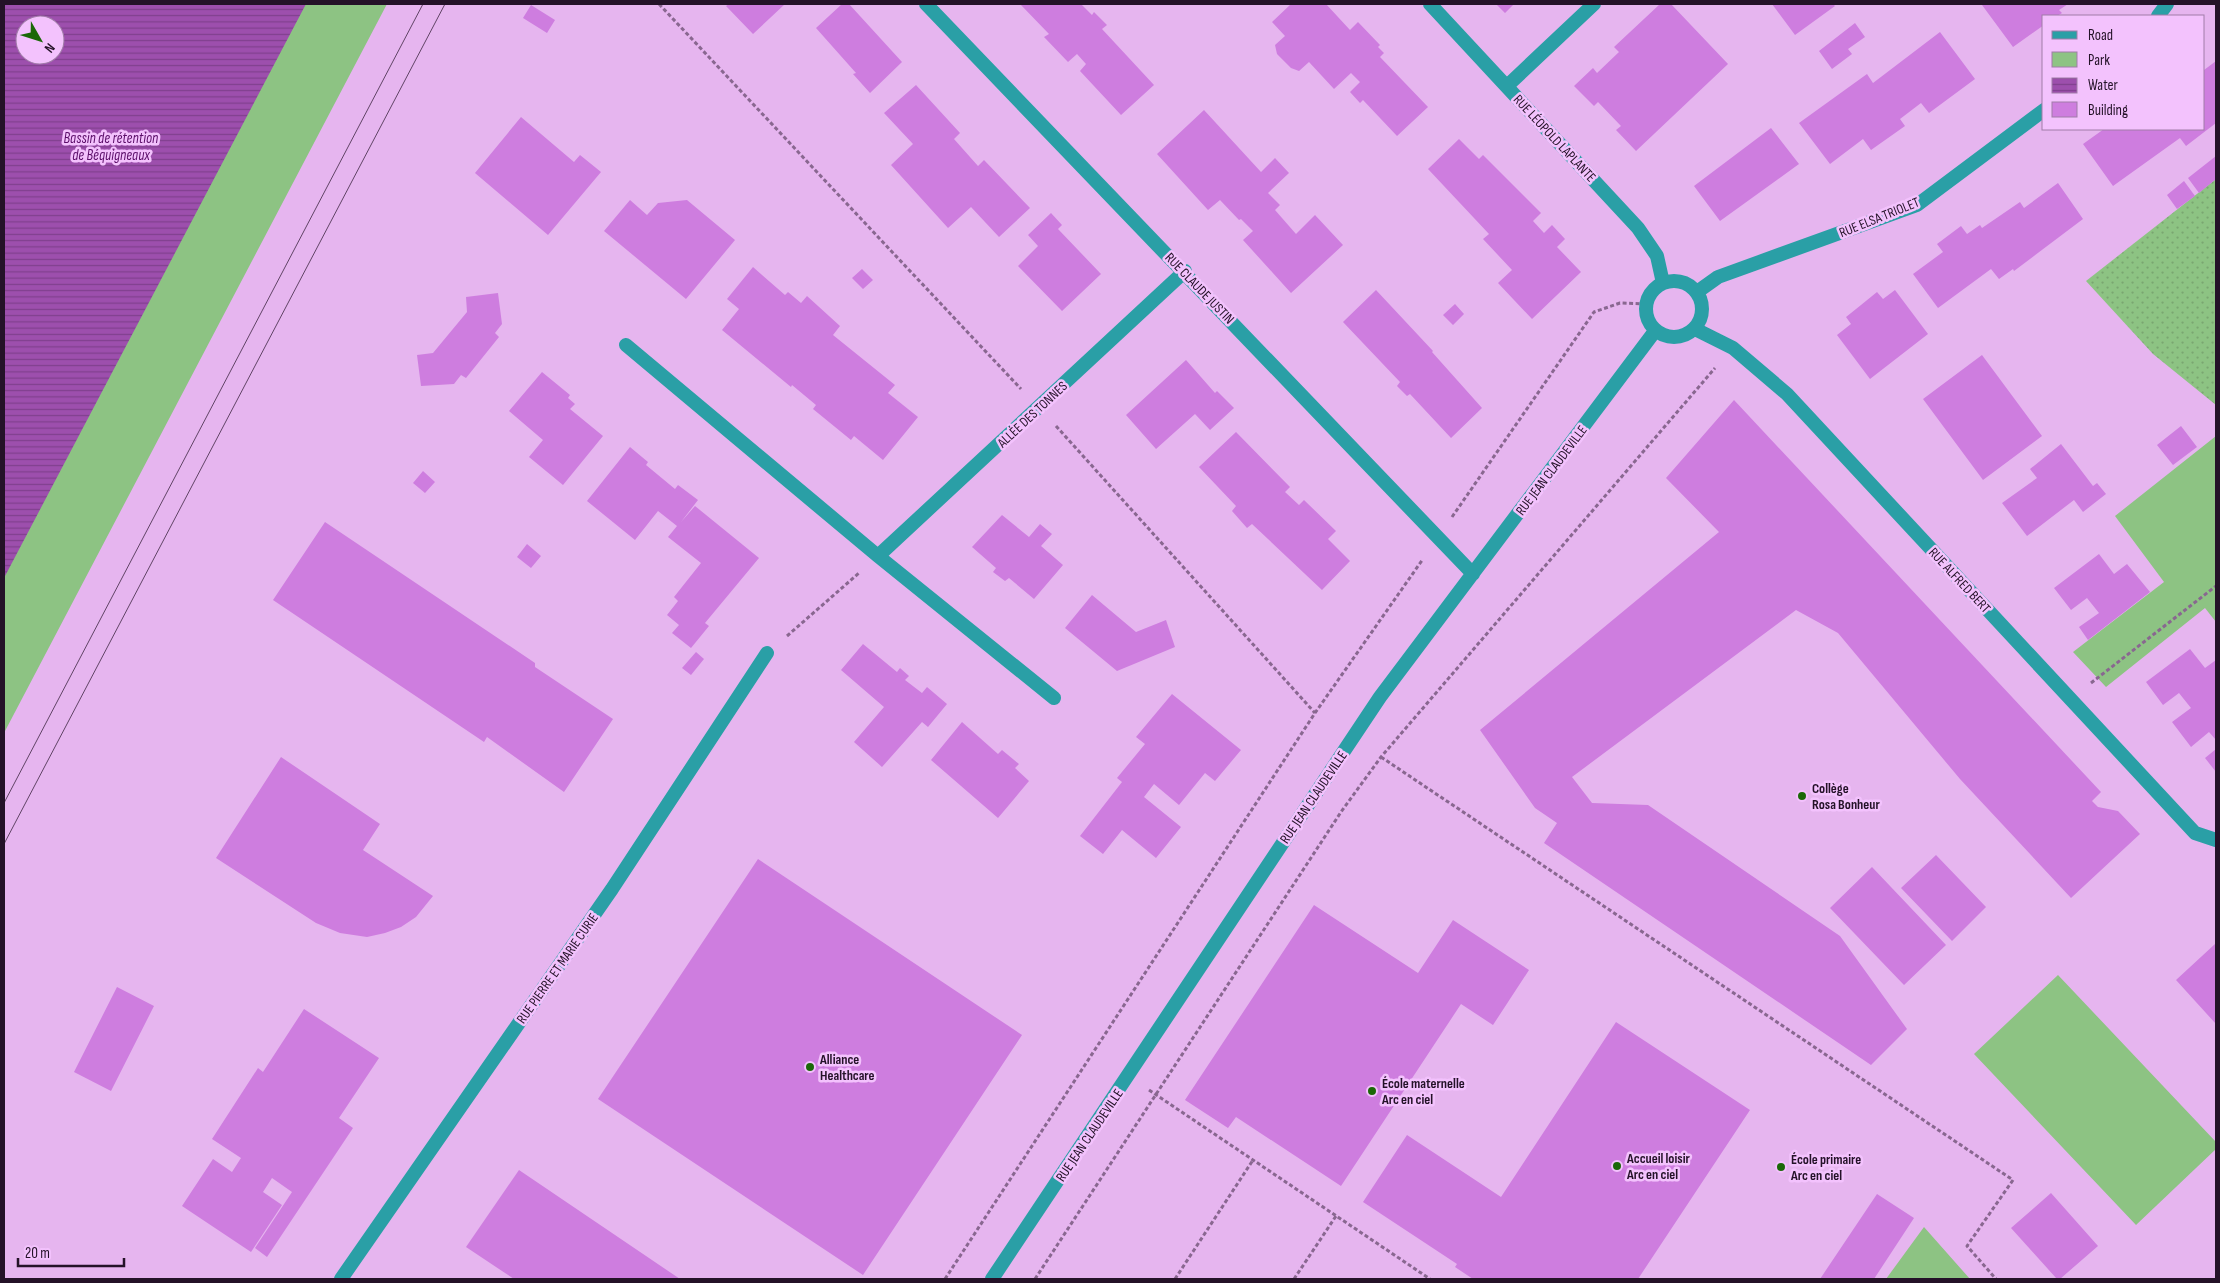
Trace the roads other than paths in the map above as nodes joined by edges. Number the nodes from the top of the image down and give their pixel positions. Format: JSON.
{"nodes":[{"id":1,"x":926,"y":4,"type":"edge"},
{"id":2,"x":1430,"y":4,"type":"edge"},
{"id":3,"x":1594,"y":4,"type":"edge"},
{"id":4,"x":2167,"y":4,"type":"edge"},
{"id":5,"x":2159,"y":15,"type":"edge"},
{"id":6,"x":1507,"y":86,"type":"junction"},
{"id":7,"x":2042,"y":111,"type":"edge"},
{"id":8,"x":1185,"y":271,"type":"junction"},
{"id":9,"x":1663,"y":282,"type":"junction"},
{"id":10,"x":1697,"y":292,"type":"junction"},
{"id":11,"x":1695,"y":328,"type":"junction"},
{"id":12,"x":1655,"y":331,"type":"junction"},
{"id":13,"x":626,"y":345,"type":"dead end"},
{"id":14,"x":878,"y":556,"type":"junction"},
{"id":15,"x":1473,"y":574,"type":"junction"},
{"id":16,"x":767,"y":653,"type":"road end"},
{"id":17,"x":1054,"y":698,"type":"dead end"},
{"id":18,"x":2216,"y":840,"type":"edge"},
{"id":19,"x":342,"y":1279,"type":"edge"},
{"id":20,"x":992,"y":1279,"type":"edge"}],
"edges":[{"from":1,"to":8,"type":"street","name":"RUE CLAUDE JUSTIN"},
{"from":2,"to":6,"type":"street","name":"RUE LÉOPOLD LAPLANTE"},
{"from":3,"to":6,"type":"street"},
{"from":4,"to":5,"type":"street"},
{"from":6,"to":9,"type":"street","name":"RUE LÉOPOLD LAPLANTE"},
{"from":7,"to":10,"type":"street","name":"RUE ELSA TRIOLET"},
{"from":8,"to":14,"type":"street","name":"ALLÉE DES TONNES"},
{"from":8,"to":15,"type":"street","name":"RUE CLAUDE JUSTIN"},
{"from":9,"to":10,"type":"street"},
{"from":9,"to":12,"type":"street"},
{"from":10,"to":11,"type":"street"},
{"from":11,"to":12,"type":"street"},
{"from":11,"to":18,"type":"street","name":"RUE ALFRED BERT"},
{"from":12,"to":15,"type":"street","name":"RUE JEAN CLAUDEVILLE"},
{"from":13,"to":14,"type":"street"},
{"from":14,"to":17,"type":"street"},
{"from":15,"to":20,"type":"street","name":"RUE JEAN CLAUDEVILLE"},
{"from":16,"to":19,"type":"street","name":"RUE PIERRE ET MARIE CURIE"}]}
